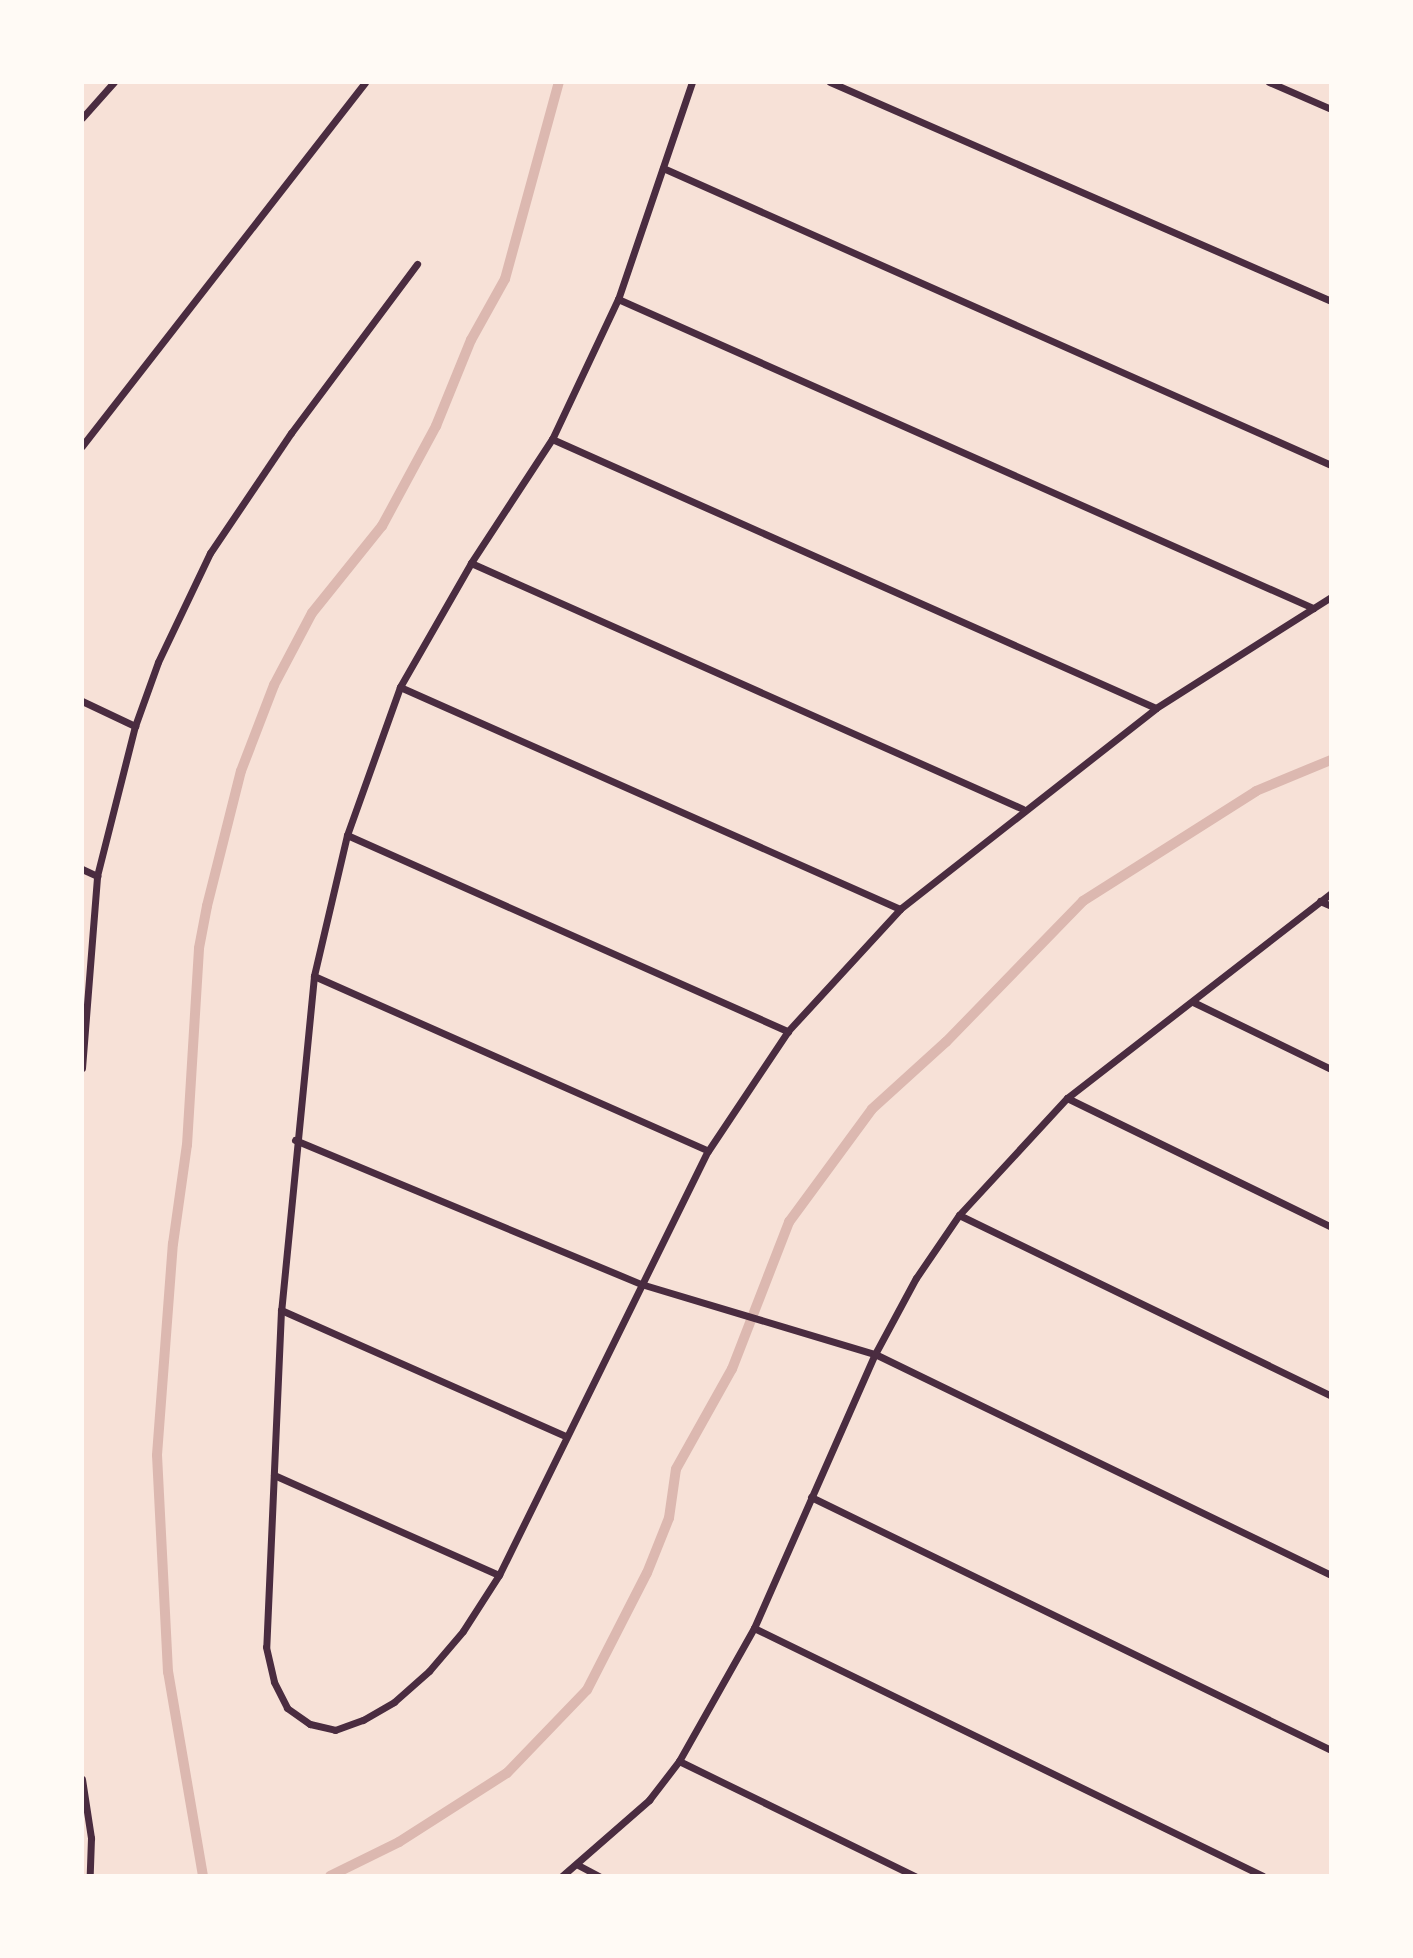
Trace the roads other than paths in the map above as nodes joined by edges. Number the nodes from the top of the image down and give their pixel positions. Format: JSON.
{"nodes":[{"id":1,"x":114,"y":82,"type":"edge"},
{"id":2,"x":365,"y":82,"type":"edge"},
{"id":3,"x":692,"y":82,"type":"edge"},
{"id":4,"x":830,"y":82,"type":"edge"},
{"id":5,"x":1269,"y":82,"type":"edge"},
{"id":6,"x":1331,"y":108,"type":"edge"},
{"id":7,"x":82,"y":117,"type":"edge"},
{"id":8,"x":663,"y":168,"type":"junction"},
{"id":9,"x":417,"y":264,"type":"dead end"},
{"id":10,"x":618,"y":299,"type":"junction"},
{"id":11,"x":1331,"y":301,"type":"edge"},
{"id":12,"x":552,"y":439,"type":"junction"},
{"id":13,"x":82,"y":446,"type":"edge"},
{"id":14,"x":1331,"y":465,"type":"edge"},
{"id":15,"x":471,"y":563,"type":"junction"},
{"id":16,"x":1331,"y":597,"type":"edge"},
{"id":17,"x":1313,"y":608,"type":"junction"},
{"id":18,"x":400,"y":687,"type":"junction"},
{"id":19,"x":82,"y":701,"type":"edge"},
{"id":20,"x":1156,"y":708,"type":"junction"},
{"id":21,"x":135,"y":726,"type":"junction"},
{"id":22,"x":1023,"y":809,"type":"junction"},
{"id":23,"x":347,"y":835,"type":"junction"},
{"id":24,"x":82,"y":869,"type":"edge"},
{"id":25,"x":97,"y":876,"type":"junction"},
{"id":26,"x":1331,"y":893,"type":"edge"},
{"id":27,"x":1320,"y":901,"type":"junction"},
{"id":28,"x":1331,"y":906,"type":"edge"},
{"id":29,"x":900,"y":909,"type":"junction"},
{"id":30,"x":314,"y":976,"type":"junction"},
{"id":31,"x":1193,"y":1002,"type":"junction"},
{"id":32,"x":788,"y":1031,"type":"junction"},
{"id":33,"x":84,"y":1035,"type":"edge"},
{"id":34,"x":82,"y":1068,"type":"edge"},
{"id":35,"x":1331,"y":1069,"type":"edge"},
{"id":36,"x":1067,"y":1098,"type":"junction"},
{"id":37,"x":295,"y":1140,"type":"junction"},
{"id":38,"x":708,"y":1151,"type":"junction"},
{"id":39,"x":959,"y":1215,"type":"junction"},
{"id":40,"x":1331,"y":1227,"type":"edge"},
{"id":41,"x":641,"y":1284,"type":"junction"},
{"id":42,"x":281,"y":1310,"type":"junction"},
{"id":43,"x":875,"y":1353,"type":"junction"},
{"id":44,"x":1331,"y":1396,"type":"edge"},
{"id":45,"x":565,"y":1436,"type":"junction"},
{"id":46,"x":274,"y":1475,"type":"junction"},
{"id":47,"x":811,"y":1497,"type":"junction"},
{"id":48,"x":499,"y":1575,"type":"junction"},
{"id":49,"x":1331,"y":1575,"type":"edge"},
{"id":50,"x":754,"y":1628,"type":"junction"},
{"id":51,"x":1331,"y":1751,"type":"edge"},
{"id":52,"x":679,"y":1761,"type":"junction"},
{"id":53,"x":82,"y":1779,"type":"edge"},
{"id":54,"x":82,"y":1834,"type":"edge"},
{"id":55,"x":91,"y":1838,"type":"junction"},
{"id":56,"x":578,"y":1865,"type":"junction"},
{"id":57,"x":90,"y":1876,"type":"edge"},
{"id":58,"x":562,"y":1876,"type":"edge"},
{"id":59,"x":599,"y":1876,"type":"edge"},
{"id":60,"x":915,"y":1876,"type":"edge"},
{"id":61,"x":1262,"y":1876,"type":"edge"}],
"edges":[{"from":1,"to":7,"type":"street"},
{"from":2,"to":13,"type":"street"},
{"from":3,"to":8,"type":"street"},
{"from":4,"to":11,"type":"street"},
{"from":5,"to":6,"type":"street"},
{"from":8,"to":10,"type":"street"},
{"from":8,"to":14,"type":"street"},
{"from":9,"to":21,"type":"street"},
{"from":10,"to":12,"type":"street"},
{"from":10,"to":17,"type":"street"},
{"from":12,"to":15,"type":"street"},
{"from":12,"to":20,"type":"street"},
{"from":15,"to":18,"type":"street"},
{"from":15,"to":22,"type":"street"},
{"from":16,"to":17,"type":"street"},
{"from":17,"to":20,"type":"street"},
{"from":18,"to":23,"type":"street"},
{"from":18,"to":29,"type":"street"},
{"from":19,"to":21,"type":"street"},
{"from":20,"to":22,"type":"street"},
{"from":21,"to":25,"type":"street"},
{"from":22,"to":29,"type":"street"},
{"from":23,"to":30,"type":"street"},
{"from":23,"to":32,"type":"street"},
{"from":24,"to":25,"type":"street"},
{"from":25,"to":33,"type":"street"},
{"from":26,"to":27,"type":"street"},
{"from":27,"to":28,"type":"street"},
{"from":27,"to":31,"type":"street"},
{"from":29,"to":32,"type":"street"},
{"from":30,"to":37,"type":"street"},
{"from":30,"to":38,"type":"street"},
{"from":31,"to":35,"type":"street"},
{"from":31,"to":36,"type":"street"},
{"from":32,"to":38,"type":"street"},
{"from":33,"to":34,"type":"street"},
{"from":36,"to":39,"type":"street"},
{"from":36,"to":40,"type":"street"},
{"from":37,"to":41,"type":"street"},
{"from":37,"to":42,"type":"street"},
{"from":38,"to":41,"type":"street"},
{"from":39,"to":43,"type":"street"},
{"from":39,"to":44,"type":"street"},
{"from":41,"to":43,"type":"street"},
{"from":41,"to":45,"type":"street"},
{"from":42,"to":45,"type":"street"},
{"from":42,"to":46,"type":"street"},
{"from":43,"to":47,"type":"street"},
{"from":43,"to":49,"type":"street"},
{"from":45,"to":48,"type":"street"},
{"from":46,"to":48,"type":"street"},
{"from":46,"to":48,"type":"street"},
{"from":47,"to":50,"type":"street"},
{"from":47,"to":51,"type":"street"},
{"from":50,"to":52,"type":"street"},
{"from":50,"to":61,"type":"street"},
{"from":52,"to":56,"type":"street"},
{"from":52,"to":60,"type":"street"},
{"from":53,"to":55,"type":"street"},
{"from":54,"to":55,"type":"street"},
{"from":55,"to":57,"type":"street"},
{"from":56,"to":58,"type":"street"},
{"from":56,"to":59,"type":"street"}]}
